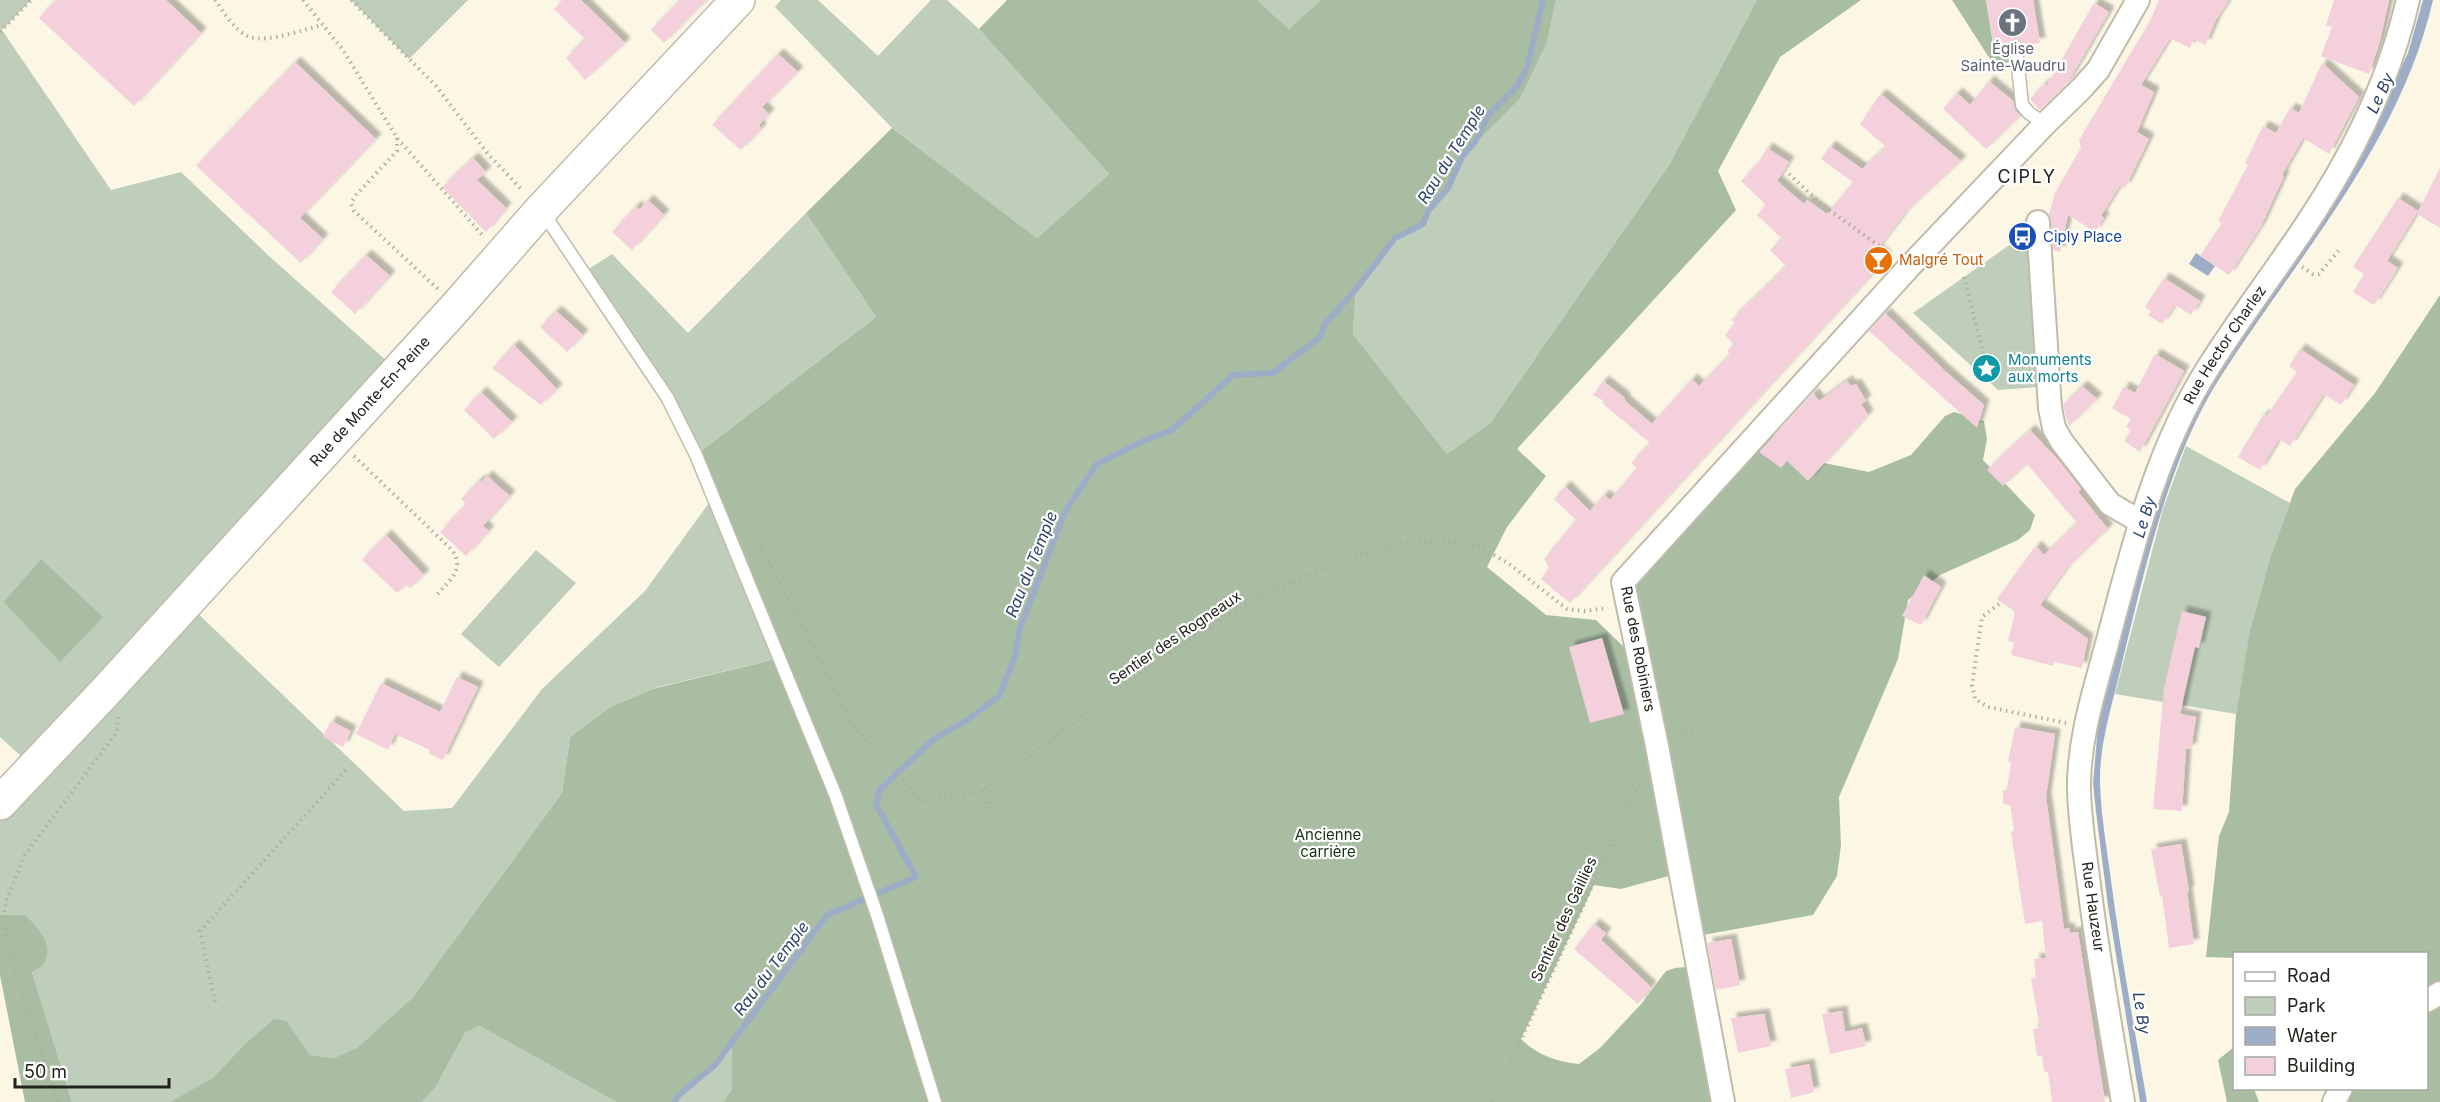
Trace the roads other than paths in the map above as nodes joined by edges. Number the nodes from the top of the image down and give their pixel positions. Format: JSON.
{"nodes":[{"id":1,"x":738,"y":0,"type":"edge"},
{"id":2,"x":2138,"y":0,"type":"edge"},
{"id":3,"x":2408,"y":0,"type":"edge"},
{"id":4,"x":2016,"y":47,"type":"dead end"},
{"id":5,"x":2045,"y":124,"type":"junction"},
{"id":6,"x":542,"y":210,"type":"junction"},
{"id":7,"x":2038,"y":222,"type":"dead end"},
{"id":8,"x":2141,"y":522,"type":"junction"},
{"id":9,"x":2087,"y":719,"type":"joint"},
{"id":10,"x":0,"y":803,"type":"edge"},
{"id":11,"x":935,"y":1102,"type":"edge"},
{"id":12,"x":1723,"y":1102,"type":"edge"},
{"id":13,"x":2123,"y":1102,"type":"edge"}],
"edges":[{"from":1,"to":6,"type":"main road","name":"Rue de Monte-En-Peine"},
{"from":2,"to":5,"type":"street"},
{"from":3,"to":8,"type":"street","name":"Rue Hector Charlez"},
{"from":4,"to":5,"type":"lane"},
{"from":5,"to":12,"type":"street","name":"Rue des Robiniers"},
{"from":6,"to":10,"type":"main road","name":"Rue de Monte-En-Peine"},
{"from":6,"to":11,"type":"lane"},
{"from":7,"to":8,"type":"street"},
{"from":8,"to":9,"type":"street","name":"Rue Hector Charlez"},
{"from":9,"to":13,"type":"street","name":"Rue Hauzeur"}]}
